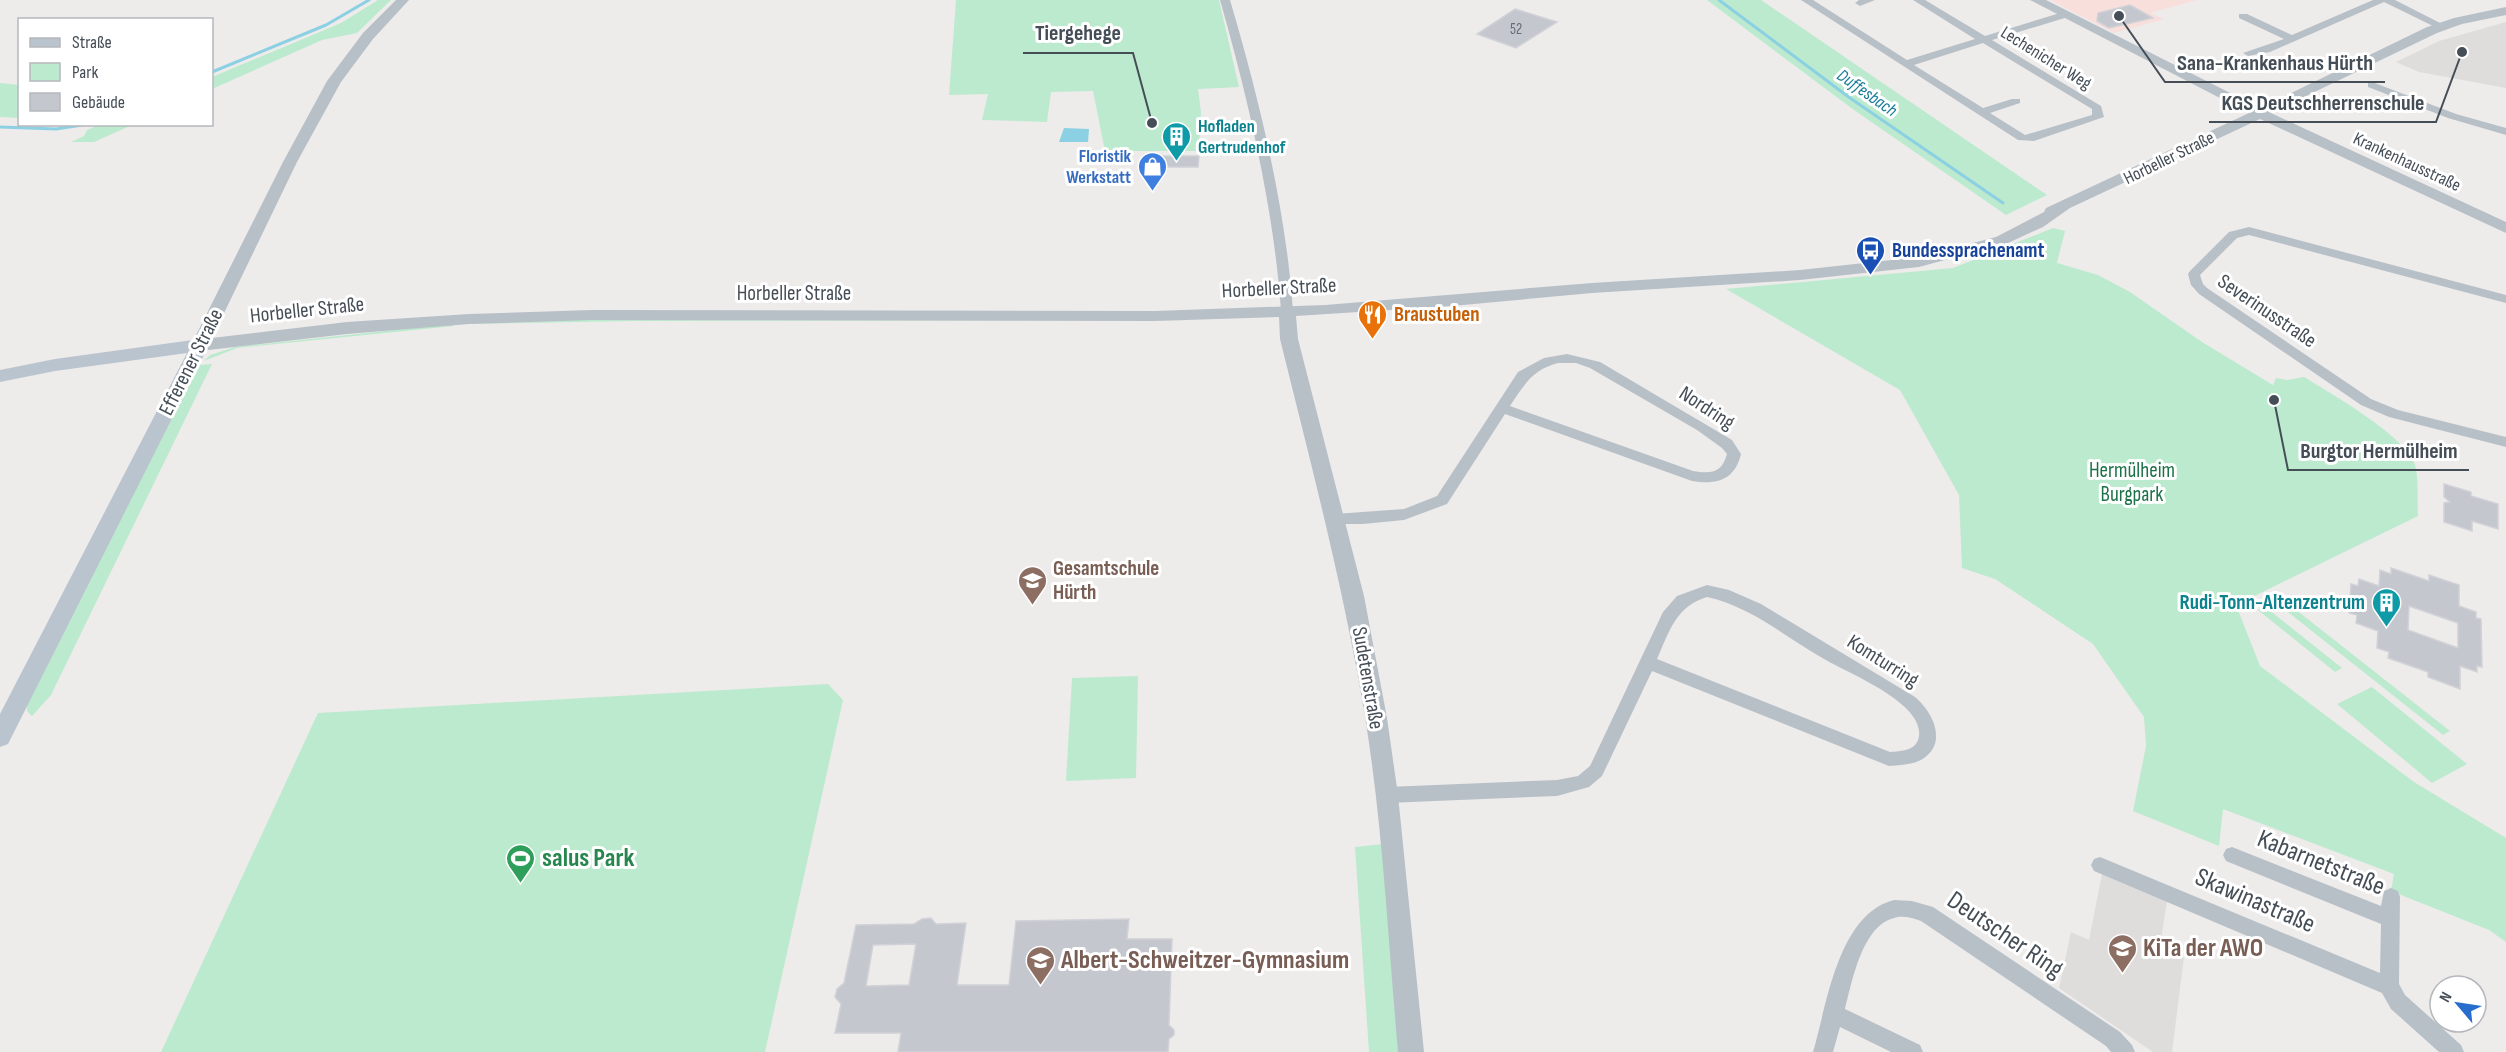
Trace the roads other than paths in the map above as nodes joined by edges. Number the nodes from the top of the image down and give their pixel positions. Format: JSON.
{"nodes":[{"id":1,"x":403,"y":0,"type":"edge"},
{"id":2,"x":1225,"y":0,"type":"edge"},
{"id":3,"x":1806,"y":0,"type":"edge"},
{"id":4,"x":1918,"y":0,"type":"edge"},
{"id":5,"x":2036,"y":0,"type":"edge"},
{"id":6,"x":2381,"y":0,"type":"edge"},
{"id":7,"x":2387,"y":0,"type":"edge"},
{"id":8,"x":2506,"y":11,"type":"edge"},
{"id":9,"x":2064,"y":15,"type":"junction"},
{"id":10,"x":2243,"y":16,"type":"dead end"},
{"id":11,"x":2441,"y":26,"type":"junction"},
{"id":12,"x":1985,"y":39,"type":"junction"},
{"id":13,"x":2293,"y":39,"type":"junction"},
{"id":14,"x":2248,"y":53,"type":"dead end"},
{"id":15,"x":1905,"y":64,"type":"junction"},
{"id":16,"x":2372,"y":86,"type":"dead end"},
{"id":17,"x":2016,"y":101,"type":"dead end"},
{"id":18,"x":1982,"y":112,"type":"junction"},
{"id":19,"x":2258,"y":113,"type":"junction"},
{"id":20,"x":2506,"y":132,"type":"edge"},
{"id":21,"x":2506,"y":228,"type":"edge"},
{"id":22,"x":2506,"y":299,"type":"edge"},
{"id":23,"x":1287,"y":311,"type":"junction"},
{"id":24,"x":200,"y":345,"type":"junction"},
{"id":25,"x":0,"y":376,"type":"edge"},
{"id":26,"x":1502,"y":408,"type":"junction"},
{"id":27,"x":2506,"y":442,"type":"edge"},
{"id":28,"x":1335,"y":520,"type":"junction"},
{"id":29,"x":1648,"y":662,"type":"junction"},
{"id":30,"x":0,"y":737,"type":"edge"},
{"id":31,"x":1387,"y":795,"type":"junction"},
{"id":32,"x":2232,"y":855,"type":"dead end"},
{"id":33,"x":2100,"y":865,"type":"dead end"},
{"id":34,"x":2391,"y":897,"type":"dead end"},
{"id":35,"x":2391,"y":918,"type":"junction"},
{"id":36,"x":2389,"y":986,"type":"junction"},
{"id":37,"x":1834,"y":1014,"type":"junction"},
{"id":38,"x":1411,"y":1052,"type":"edge"},
{"id":39,"x":1823,"y":1052,"type":"edge"},
{"id":40,"x":1914,"y":1052,"type":"edge"},
{"id":41,"x":2125,"y":1052,"type":"edge"},
{"id":42,"x":2454,"y":1052,"type":"edge"}],
"edges":[{"from":1,"to":24,"type":"street","name":"Efferener Straße"},
{"from":2,"to":23,"type":"street"},
{"from":3,"to":15,"type":"street","name":"Lechenicher Weg"},
{"from":4,"to":12,"type":"street"},
{"from":5,"to":9,"type":"street","name":"Krankenhausstraße"},
{"from":6,"to":13,"type":"street"},
{"from":7,"to":11,"type":"street"},
{"from":8,"to":11,"type":"street","name":"Horbeller Straße"},
{"from":9,"to":12,"type":"street"},
{"from":9,"to":19,"type":"street","name":"Krankenhausstraße"},
{"from":10,"to":13,"type":"street"},
{"from":11,"to":19,"type":"street","name":"Horbeller Straße"},
{"from":12,"to":15,"type":"street"},
{"from":12,"to":18,"type":"street","name":"Lechenicher Weg"},
{"from":13,"to":14,"type":"street"},
{"from":15,"to":18,"type":"street","name":"Lechenicher Weg"},
{"from":16,"to":20,"type":"street"},
{"from":17,"to":18,"type":"street"},
{"from":19,"to":21,"type":"street","name":"Krankenhausstraße"},
{"from":19,"to":23,"type":"street","name":"Horbeller Straße"},
{"from":22,"to":27,"type":"street","name":"Severinusstraße"},
{"from":23,"to":24,"type":"street","name":"Horbeller Straße"},
{"from":23,"to":28,"type":"street","name":"Sudetenstraße"},
{"from":24,"to":25,"type":"main road","name":"Horbeller Straße"},
{"from":24,"to":30,"type":"main road","name":"Efferener Straße"},
{"from":26,"to":26,"type":"street","name":"Nordring"},
{"from":26,"to":28,"type":"street","name":"Nordring"},
{"from":28,"to":31,"type":"street","name":"Sudetenstraße"},
{"from":29,"to":29,"type":"street","name":"Komturring"},
{"from":29,"to":31,"type":"street","name":"Komturring"},
{"from":31,"to":38,"type":"street","name":"Sudetenstraße"},
{"from":32,"to":35,"type":"street","name":"Kabarnetstraße"},
{"from":33,"to":36,"type":"street","name":"Skawinastraße"},
{"from":34,"to":35,"type":"street"},
{"from":35,"to":36,"type":"street"},
{"from":36,"to":42,"type":"street"},
{"from":37,"to":39,"type":"street","name":"Deutscher Ring"},
{"from":37,"to":40,"type":"street"},
{"from":37,"to":41,"type":"street","name":"Deutscher Ring"}]}
